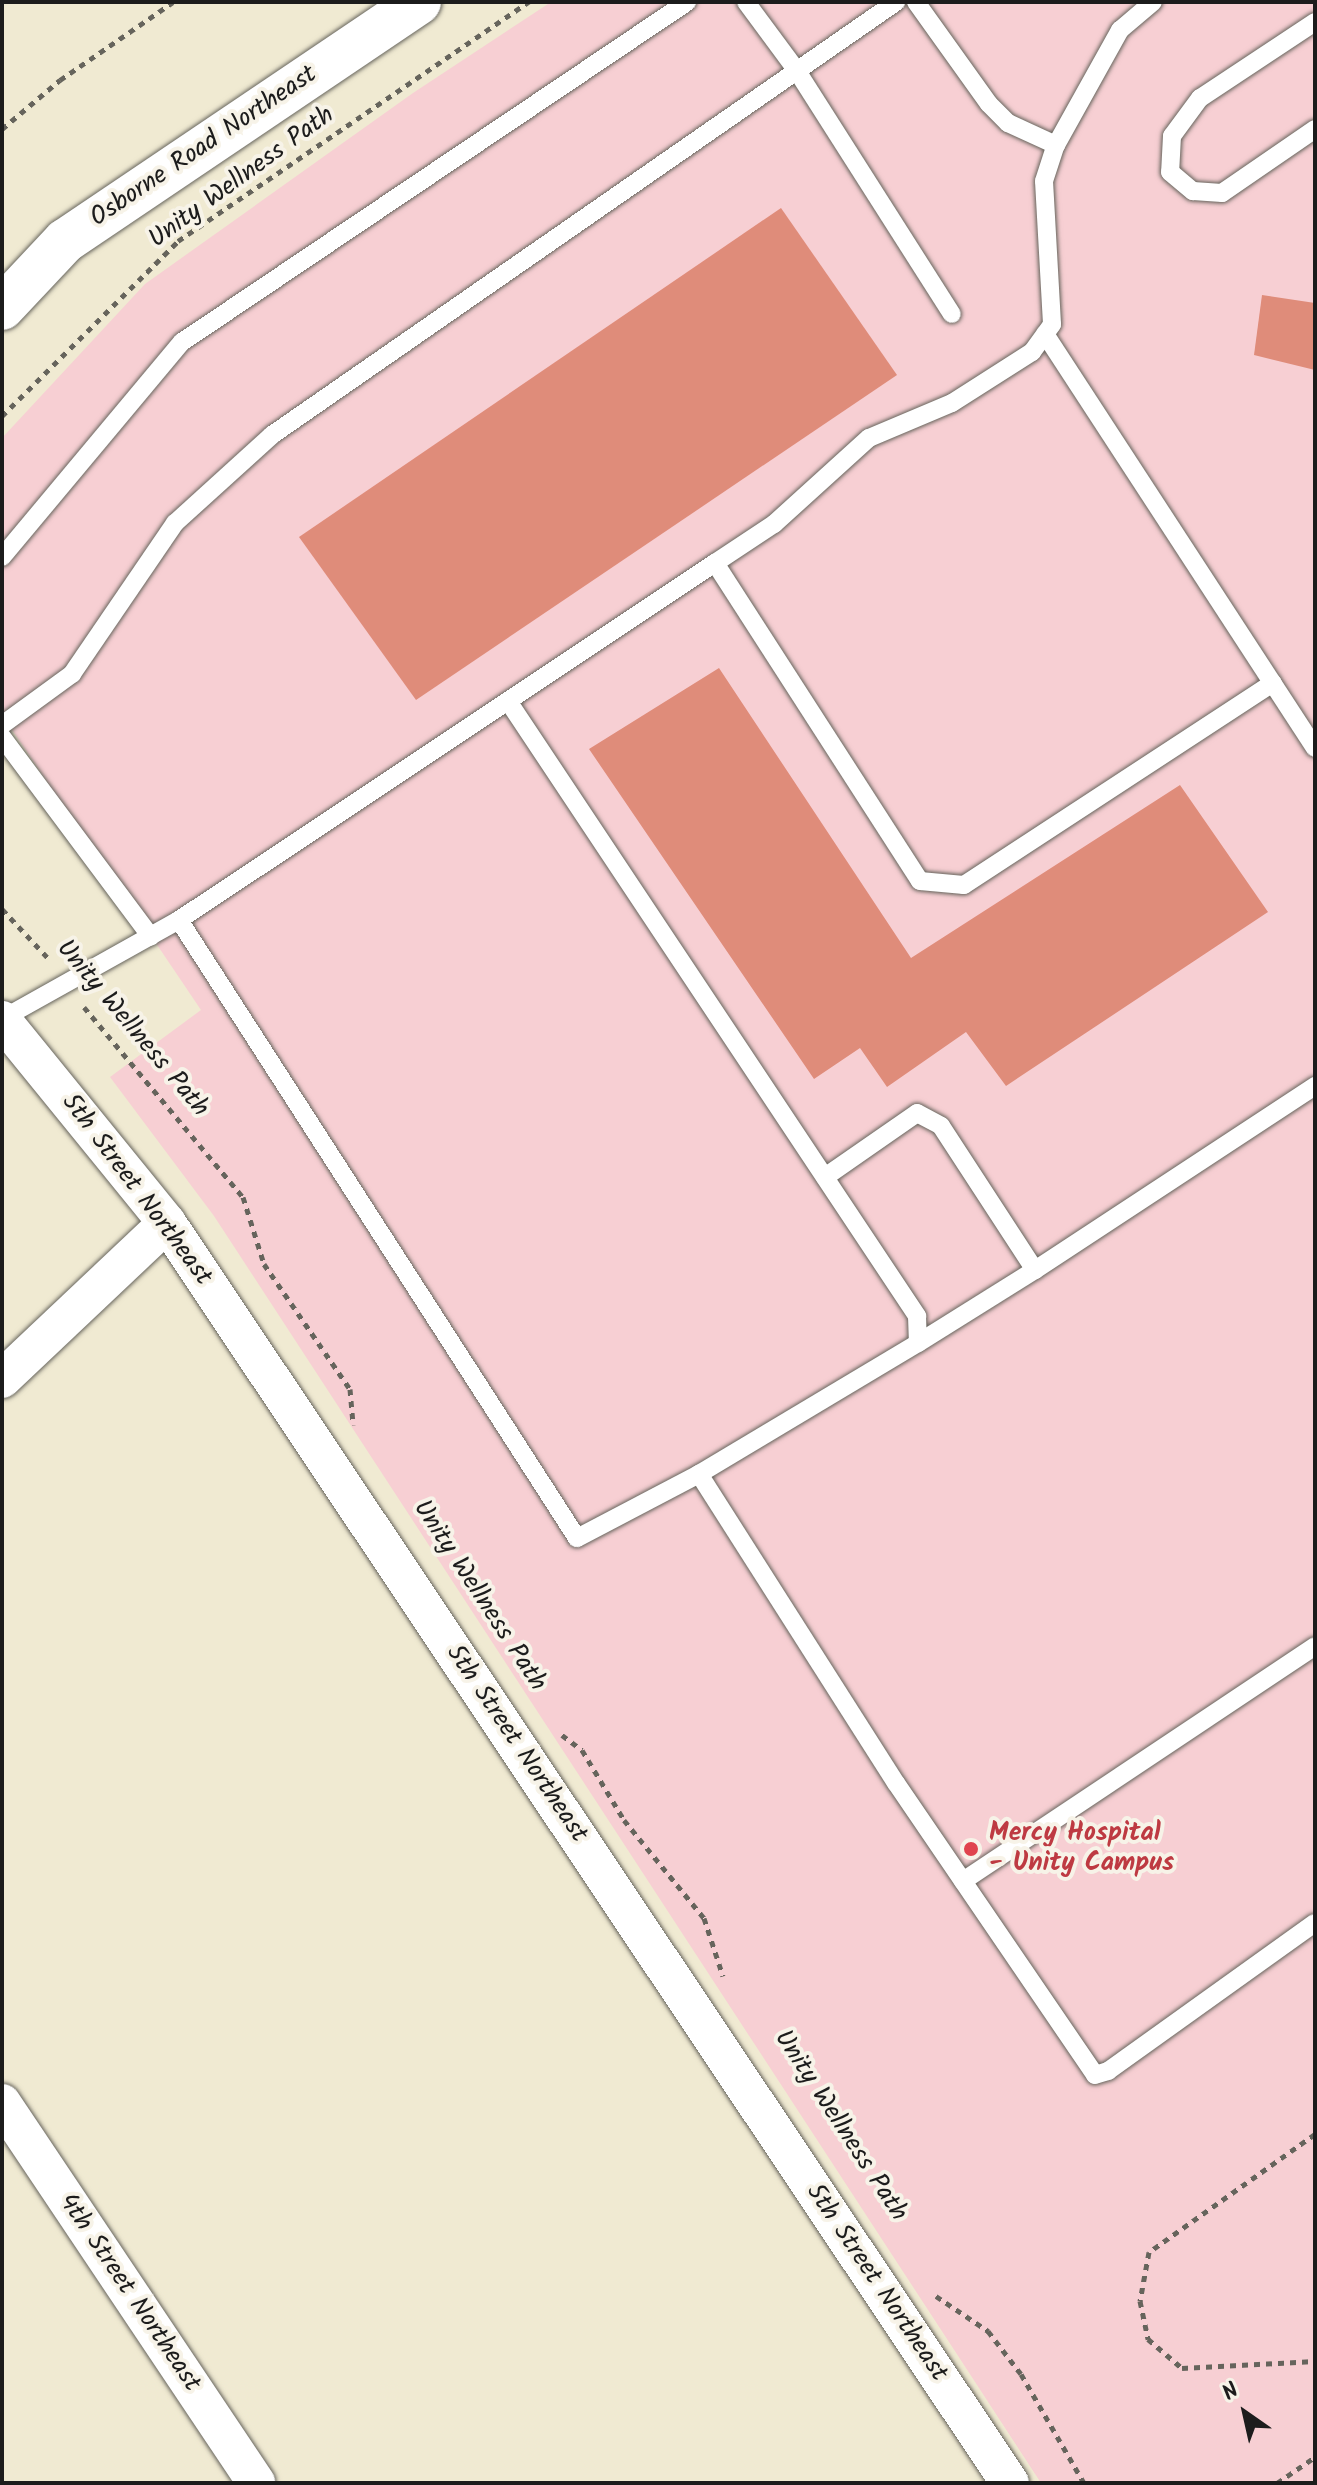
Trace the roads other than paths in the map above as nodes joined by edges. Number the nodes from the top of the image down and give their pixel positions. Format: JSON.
{"nodes":[{"id":1,"x":419,"y":2,"type":"edge"},
{"id":2,"x":687,"y":2,"type":"edge"},
{"id":3,"x":746,"y":2,"type":"edge"},
{"id":4,"x":896,"y":2,"type":"edge"},
{"id":5,"x":916,"y":2,"type":"edge"},
{"id":6,"x":1153,"y":2,"type":"edge"},
{"id":7,"x":1315,"y":22,"type":"edge"},
{"id":8,"x":797,"y":71,"type":"junction"},
{"id":9,"x":1315,"y":129,"type":"edge"},
{"id":10,"x":1056,"y":145,"type":"junction"},
{"id":11,"x":2,"y":308,"type":"edge"},
{"id":12,"x":952,"y":314,"type":"dead end"},
{"id":13,"x":1045,"y":334,"type":"junction"},
{"id":14,"x":2,"y":557,"type":"edge"},
{"id":15,"x":715,"y":563,"type":"junction"},
{"id":16,"x":1273,"y":683,"type":"junction"},
{"id":17,"x":508,"y":701,"type":"junction"},
{"id":18,"x":2,"y":725,"type":"edge"},
{"id":19,"x":2,"y":737,"type":"edge"},
{"id":20,"x":1315,"y":748,"type":"edge"},
{"id":21,"x":179,"y":920,"type":"junction"},
{"id":22,"x":151,"y":937,"type":"junction"},
{"id":23,"x":2,"y":1020,"type":"edge"},
{"id":24,"x":1315,"y":1086,"type":"edge"},
{"id":25,"x":825,"y":1177,"type":"junction"},
{"id":26,"x":167,"y":1223,"type":"junction"},
{"id":27,"x":1035,"y":1270,"type":"junction"},
{"id":28,"x":918,"y":1343,"type":"junction"},
{"id":29,"x":2,"y":1379,"type":"edge"},
{"id":30,"x":699,"y":1474,"type":"junction"},
{"id":31,"x":1315,"y":1646,"type":"edge"},
{"id":32,"x":963,"y":1881,"type":"junction"},
{"id":33,"x":1315,"y":1923,"type":"edge"},
{"id":34,"x":2,"y":2103,"type":"edge"},
{"id":35,"x":256,"y":2483,"type":"edge"},
{"id":36,"x":1010,"y":2483,"type":"edge"}],
"edges":[{"from":1,"to":11,"type":"street","name":"Osborne Road Northeast"},
{"from":2,"to":14,"type":"lane"},
{"from":3,"to":8,"type":"lane"},
{"from":4,"to":8,"type":"lane"},
{"from":5,"to":10,"type":"lane"},
{"from":6,"to":10,"type":"lane"},
{"from":7,"to":9,"type":"lane"},
{"from":8,"to":12,"type":"lane"},
{"from":8,"to":18,"type":"lane"},
{"from":10,"to":13,"type":"lane"},
{"from":13,"to":15,"type":"lane"},
{"from":13,"to":16,"type":"lane"},
{"from":15,"to":16,"type":"lane"},
{"from":15,"to":17,"type":"lane"},
{"from":16,"to":20,"type":"lane"},
{"from":17,"to":21,"type":"lane"},
{"from":17,"to":25,"type":"lane"},
{"from":19,"to":22,"type":"lane"},
{"from":21,"to":22,"type":"lane"},
{"from":21,"to":30,"type":"lane"},
{"from":22,"to":23,"type":"lane"},
{"from":23,"to":26,"type":"street","name":"5th Street Northeast"},
{"from":24,"to":27,"type":"lane"},
{"from":25,"to":27,"type":"lane"},
{"from":25,"to":28,"type":"lane"},
{"from":26,"to":29,"type":"street"},
{"from":26,"to":36,"type":"street","name":"5th Street Northeast"},
{"from":27,"to":28,"type":"lane"},
{"from":28,"to":30,"type":"lane"},
{"from":30,"to":32,"type":"lane"},
{"from":31,"to":32,"type":"lane"},
{"from":32,"to":33,"type":"lane"},
{"from":34,"to":35,"type":"street","name":"4th Street Northeast"}]}
